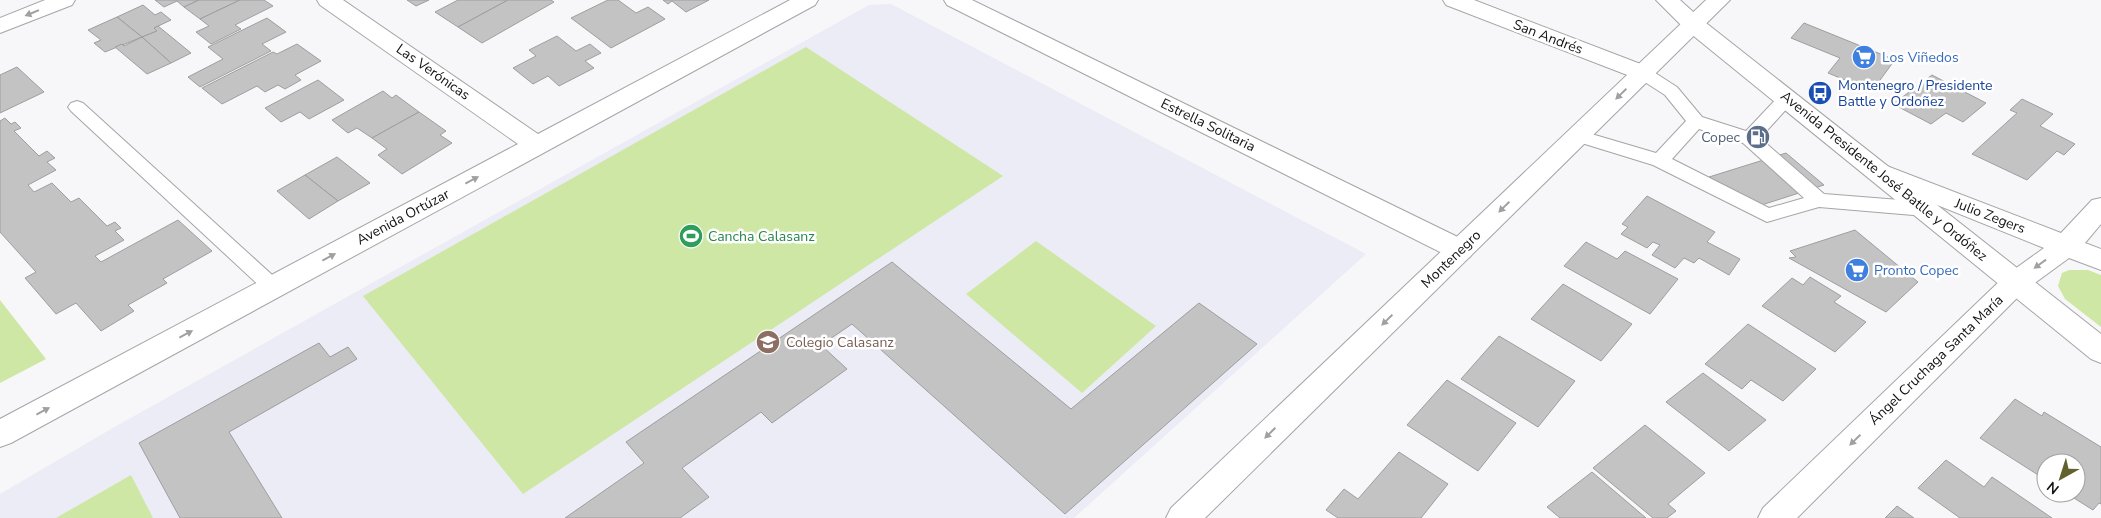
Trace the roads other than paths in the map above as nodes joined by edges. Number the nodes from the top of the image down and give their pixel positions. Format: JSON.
{"nodes":[{"id":1,"x":64,"y":0,"type":"edge"},
{"id":2,"x":328,"y":0,"type":"edge"},
{"id":3,"x":807,"y":0,"type":"edge"},
{"id":4,"x":955,"y":0,"type":"edge"},
{"id":5,"x":1454,"y":0,"type":"edge"},
{"id":6,"x":1667,"y":0,"type":"edge"},
{"id":7,"x":1719,"y":0,"type":"edge"},
{"id":8,"x":1693,"y":24,"type":"junction"},
{"id":9,"x":0,"y":26,"type":"edge"},
{"id":10,"x":1643,"y":73,"type":"junction"},
{"id":11,"x":1787,"y":98,"type":"junction"},
{"id":12,"x":77,"y":107,"type":"dead end"},
{"id":13,"x":1696,"y":121,"type":"junction"},
{"id":14,"x":1578,"y":136,"type":"junction"},
{"id":15,"x":1749,"y":139,"type":"junction"},
{"id":16,"x":537,"y":145,"type":"junction"},
{"id":17,"x":1660,"y":161,"type":"junction"},
{"id":18,"x":1878,"y":172,"type":"junction"},
{"id":19,"x":1819,"y":200,"type":"junction"},
{"id":20,"x":2101,"y":207,"type":"edge"},
{"id":21,"x":1925,"y":210,"type":"junction"},
{"id":22,"x":2066,"y":246,"type":"junction"},
{"id":23,"x":1460,"y":250,"type":"junction"},
{"id":24,"x":2101,"y":260,"type":"edge"},
{"id":25,"x":2015,"y":283,"type":"junction"},
{"id":26,"x":273,"y":287,"type":"junction"},
{"id":27,"x":2101,"y":351,"type":"edge"},
{"id":28,"x":0,"y":434,"type":"edge"},
{"id":29,"x":1183,"y":518,"type":"edge"},
{"id":30,"x":1775,"y":518,"type":"edge"}],
"edges":[{"from":1,"to":9,"type":"street","one_way":true},
{"from":2,"to":16,"type":"street","name":"Las Verónicas"},
{"from":3,"to":16,"type":"street","name":"Avenida Ortúzar"},
{"from":4,"to":23,"type":"street","name":"Estrella Solitaria"},
{"from":5,"to":10,"type":"street","name":"San Andrés"},
{"from":6,"to":8,"type":"street","name":"Avenida Presidente José Batlle y Ordóñez"},
{"from":7,"to":8,"type":"street","name":"Montenegro"},
{"from":8,"to":10,"type":"street","name":"Montenegro"},
{"from":8,"to":11,"type":"street","name":"Avenida Presidente José Batlle y Ordóñez"},
{"from":10,"to":13,"type":"lane"},
{"from":10,"to":14,"type":"street","name":"Montenegro","one_way":true},
{"from":11,"to":15,"type":"lane"},
{"from":11,"to":18,"type":"street","name":"Avenida Presidente José Batlle y Ordóñez"},
{"from":12,"to":26,"type":"lane"},
{"from":13,"to":15,"type":"lane"},
{"from":13,"to":17,"type":"lane"},
{"from":14,"to":17,"type":"lane"},
{"from":14,"to":23,"type":"street","name":"Montenegro","one_way":true},
{"from":15,"to":19,"type":"lane"},
{"from":26,"to":16,"type":"street","name":"Avenida Ortúzar","one_way":true},
{"from":17,"to":19,"type":"lane"},
{"from":18,"to":21,"type":"street","name":"Avenida Presidente José Batlle y Ordóñez"},
{"from":18,"to":22,"type":"street","name":"Julio Zegers"},
{"from":19,"to":21,"type":"lane"},
{"from":20,"to":22,"type":"street","name":"Ángel Cruchaga Santa María"},
{"from":21,"to":25,"type":"street","name":"Avenida Presidente José Batlle y Ordóñez"},
{"from":22,"to":24,"type":"street","name":"Julio Zegers"},
{"from":22,"to":25,"type":"street","name":"Ángel Cruchaga Santa María","one_way":true},
{"from":23,"to":29,"type":"street","name":"Montenegro","one_way":true},
{"from":25,"to":27,"type":"street","name":"Avenida Presidente José Batlle y Ordóñez"},
{"from":25,"to":30,"type":"street","name":"Ángel Cruchaga Santa María","one_way":true},
{"from":28,"to":26,"type":"street","name":"Avenida Ortúzar","one_way":true}]}
